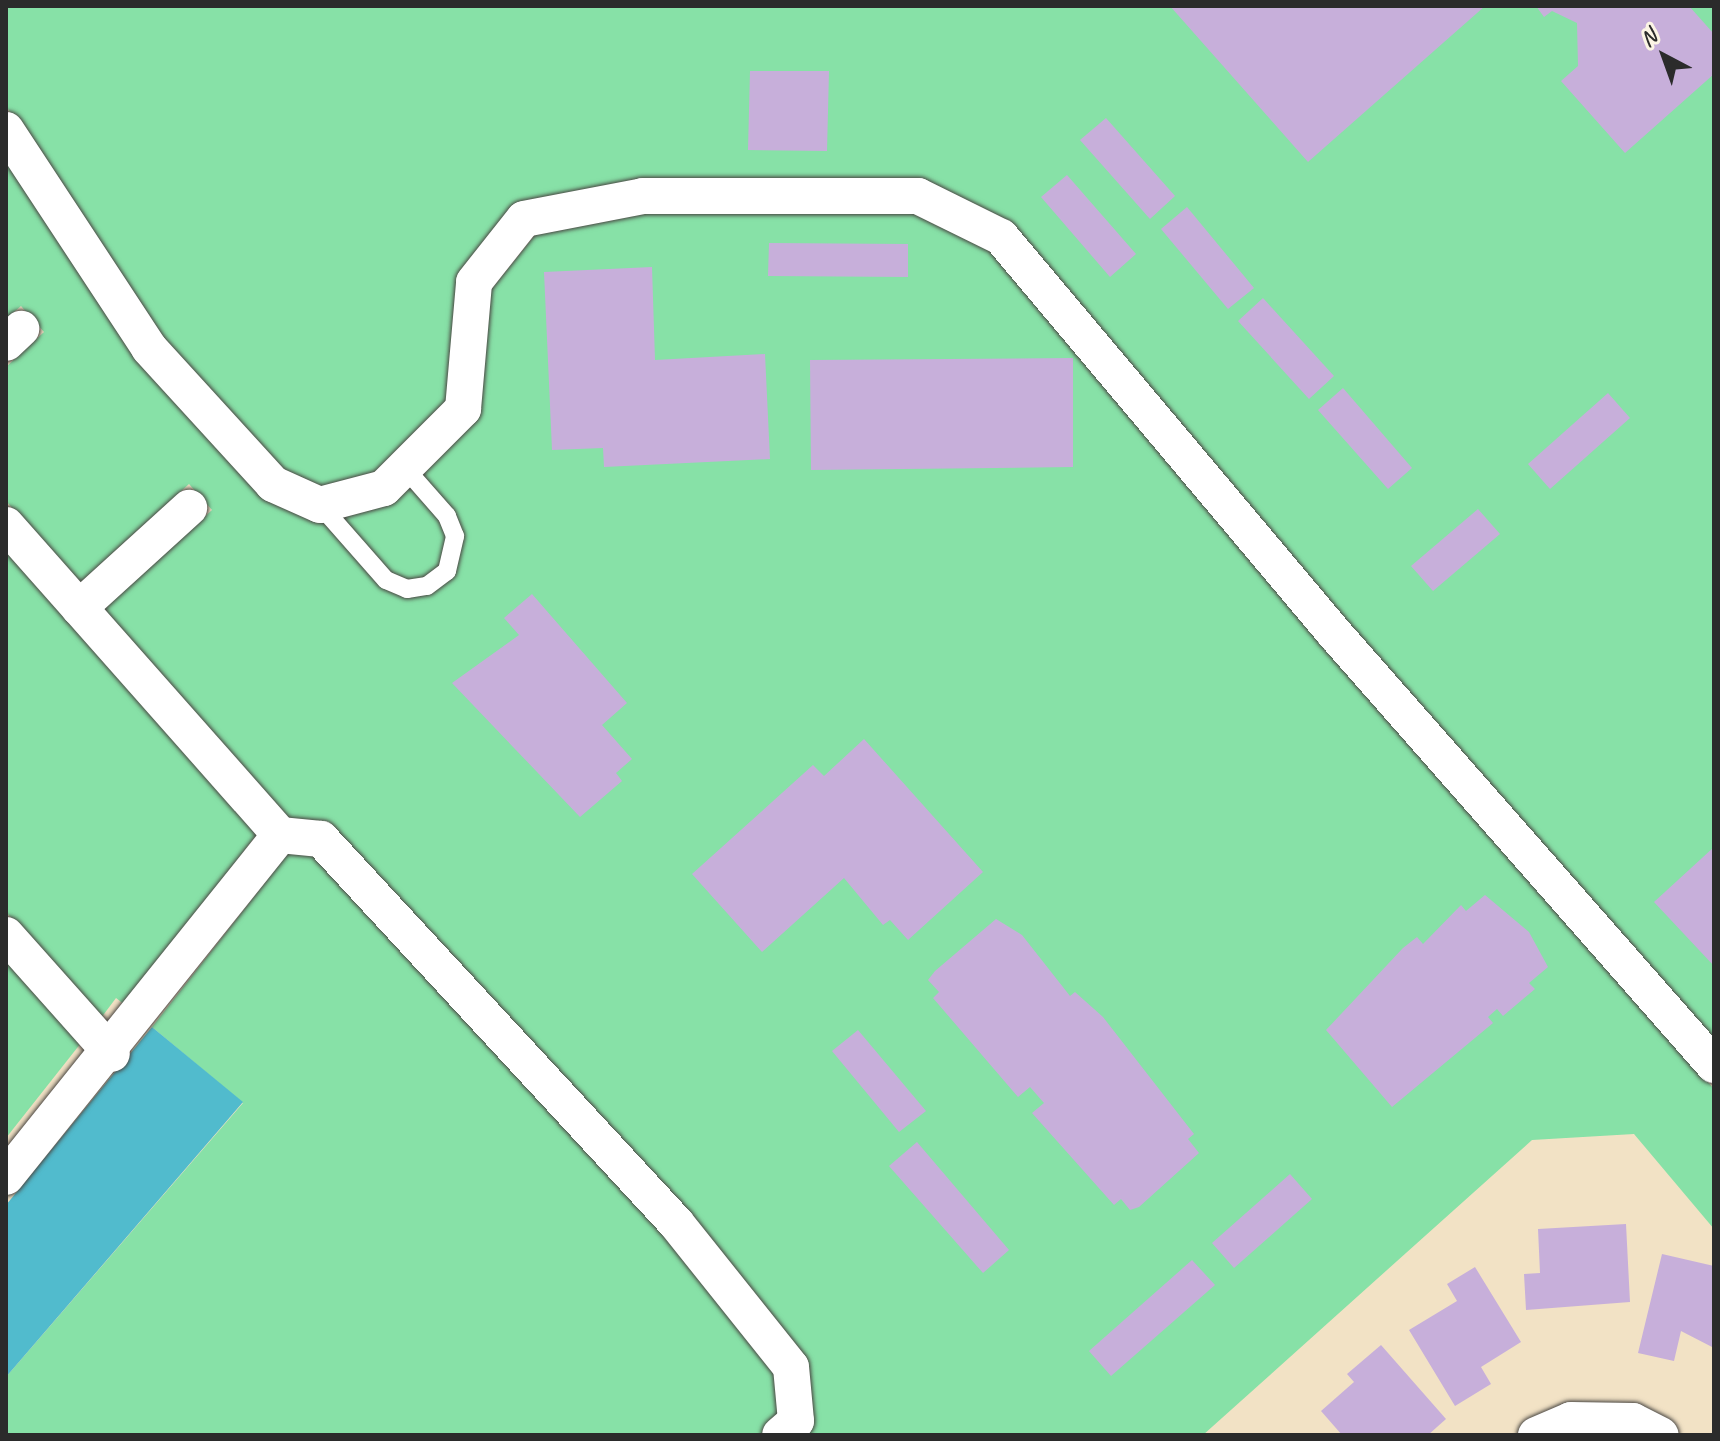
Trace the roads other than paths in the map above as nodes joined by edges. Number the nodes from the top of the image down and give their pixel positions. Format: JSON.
{"nodes":[{"id":1,"x":6,"y":130,"type":"edge"},
{"id":2,"x":404,"y":467,"type":"junction"},
{"id":3,"x":320,"y":505,"type":"junction"},
{"id":4,"x":189,"y":508,"type":"dead end"},
{"id":5,"x":6,"y":525,"type":"edge"},
{"id":6,"x":79,"y":608,"type":"junction"},
{"id":7,"x":280,"y":835,"type":"junction"},
{"id":8,"x":6,"y":935,"type":"edge"},
{"id":9,"x":112,"y":1054,"type":"junction"},
{"id":10,"x":1714,"y":1065,"type":"edge"},
{"id":11,"x":6,"y":1177,"type":"edge"},
{"id":12,"x":780,"y":1435,"type":"edge"},
{"id":13,"x":1536,"y":1435,"type":"edge"},
{"id":14,"x":1661,"y":1435,"type":"edge"}],
"edges":[{"from":1,"to":3,"type":"street"},
{"from":2,"to":3,"type":"street"},
{"from":2,"to":3,"type":"lane"},
{"from":2,"to":10,"type":"street"},
{"from":4,"to":6,"type":"street"},
{"from":5,"to":6,"type":"street"},
{"from":6,"to":7,"type":"street"},
{"from":7,"to":9,"type":"street"},
{"from":7,"to":12,"type":"street"},
{"from":8,"to":9,"type":"street"},
{"from":9,"to":11,"type":"street"},
{"from":13,"to":14,"type":"street"}]}
